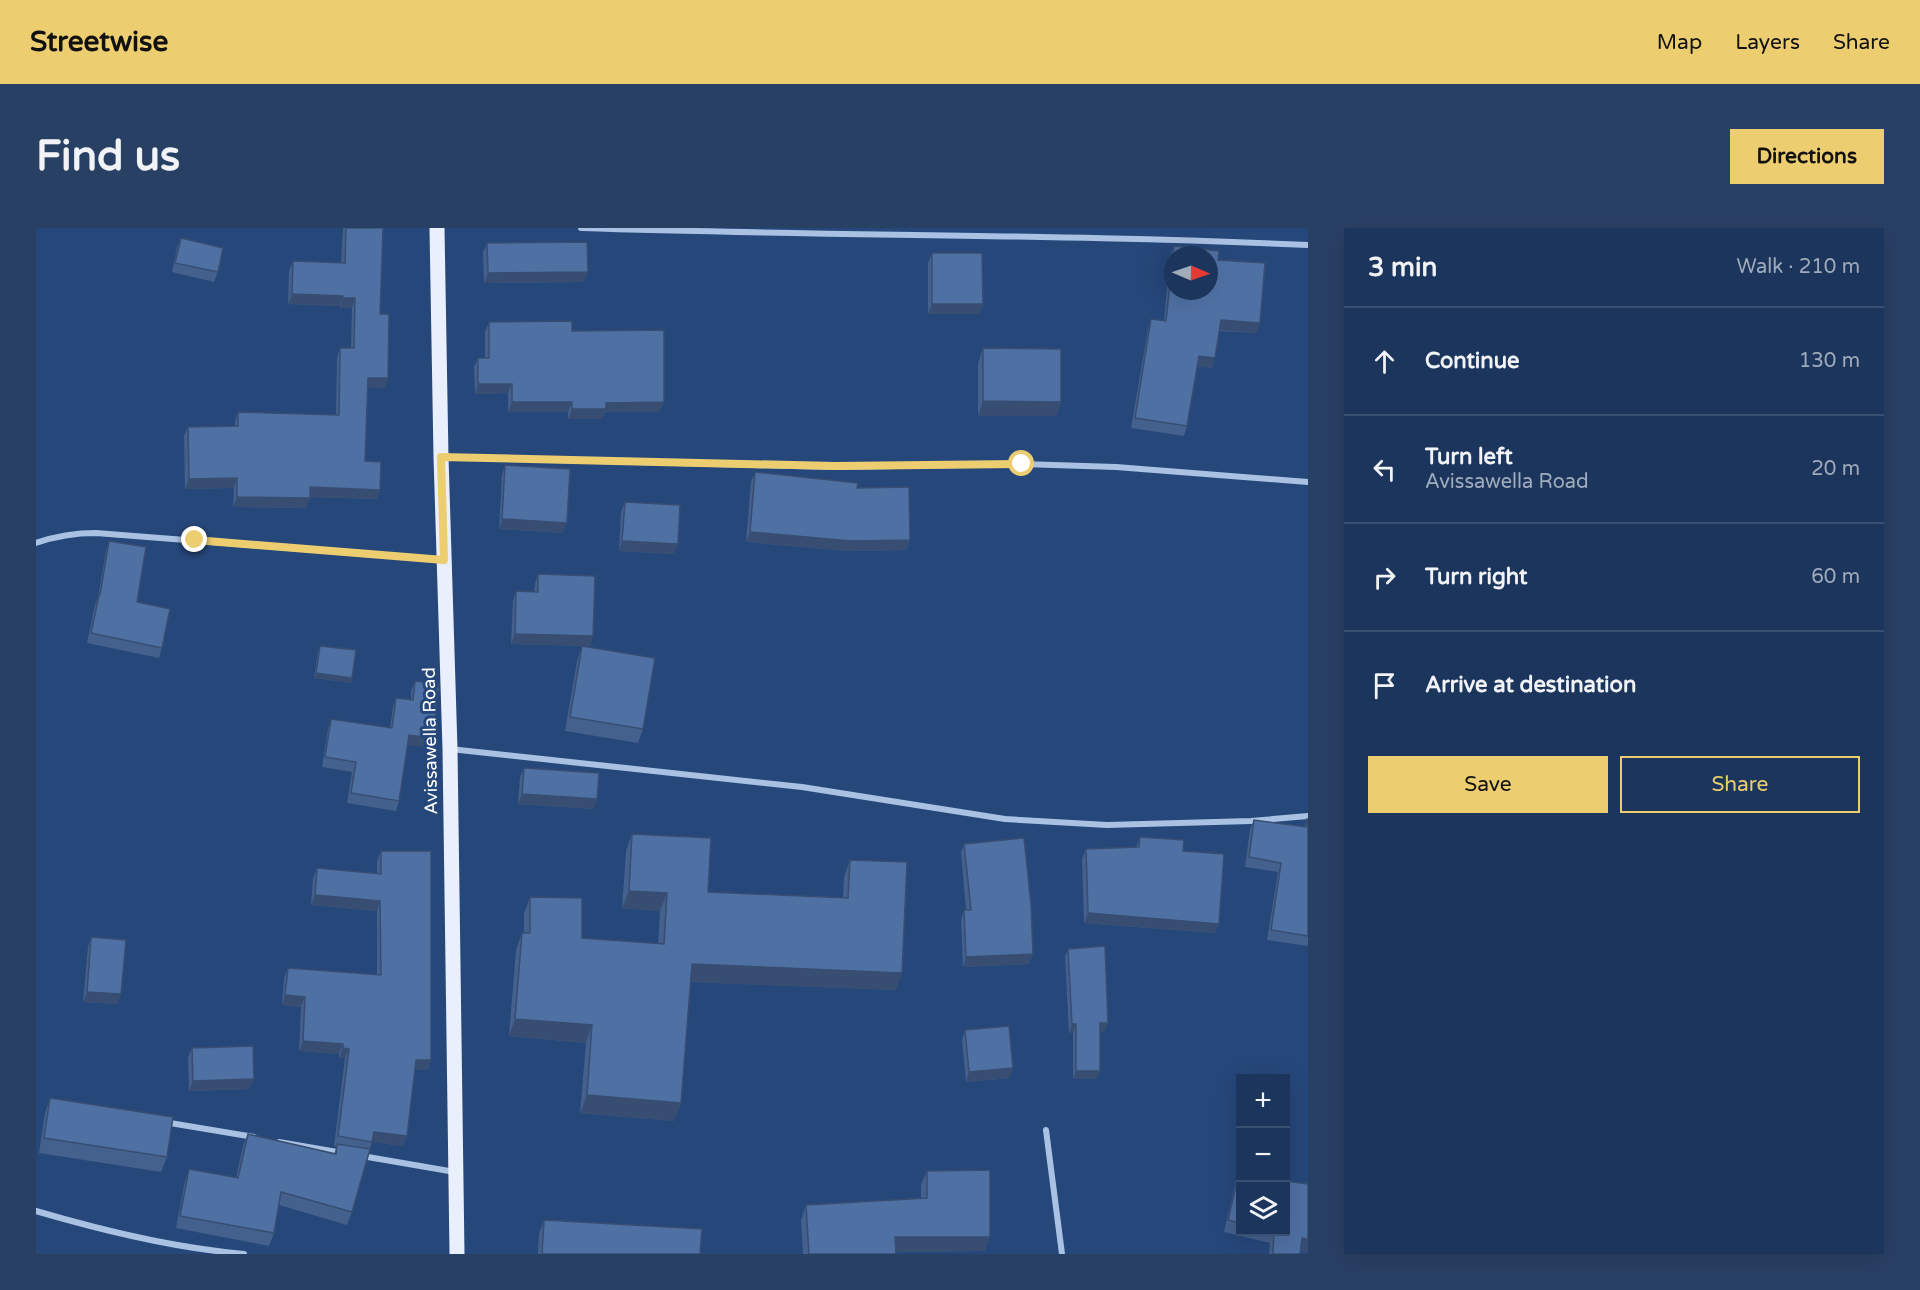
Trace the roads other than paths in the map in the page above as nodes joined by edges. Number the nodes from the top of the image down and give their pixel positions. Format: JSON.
{"nodes":[{"id":1,"x":437,"y":228,"type":"edge"},
{"id":2,"x":581,"y":228,"type":"edge"},
{"id":3,"x":1308,"y":245,"type":"edge"},
{"id":4,"x":441,"y":457,"type":"junction"},
{"id":5,"x":1308,"y":482,"type":"edge"},
{"id":6,"x":36,"y":543,"type":"edge"},
{"id":7,"x":444,"y":560,"type":"junction"},
{"id":8,"x":450,"y":749,"type":"junction"},
{"id":9,"x":1308,"y":816,"type":"edge"},
{"id":10,"x":156,"y":1120,"type":"edge"},
{"id":11,"x":1046,"y":1130,"type":"dead end"},
{"id":12,"x":260,"y":1138,"type":"edge"},
{"id":13,"x":271,"y":1140,"type":"edge"},
{"id":14,"x":456,"y":1172,"type":"junction"},
{"id":15,"x":36,"y":1211,"type":"edge"},
{"id":16,"x":244,"y":1254,"type":"edge"},
{"id":17,"x":457,"y":1254,"type":"edge"},
{"id":18,"x":1062,"y":1254,"type":"edge"}],
"edges":[{"from":1,"to":4,"type":"main road","name":"Avissawella Road"},
{"from":2,"to":3,"type":"street"},
{"from":4,"to":5,"type":"street"},
{"from":4,"to":7,"type":"main road","name":"Avissawella Road"},
{"from":6,"to":7,"type":"street"},
{"from":7,"to":8,"type":"main road","name":"Avissawella Road"},
{"from":8,"to":9,"type":"street"},
{"from":8,"to":14,"type":"main road","name":"Avissawella Road"},
{"from":10,"to":12,"type":"street"},
{"from":11,"to":18,"type":"street"},
{"from":13,"to":14,"type":"street"},
{"from":14,"to":17,"type":"main road","name":"Avissawella Road"},
{"from":15,"to":16,"type":"street"}]}
